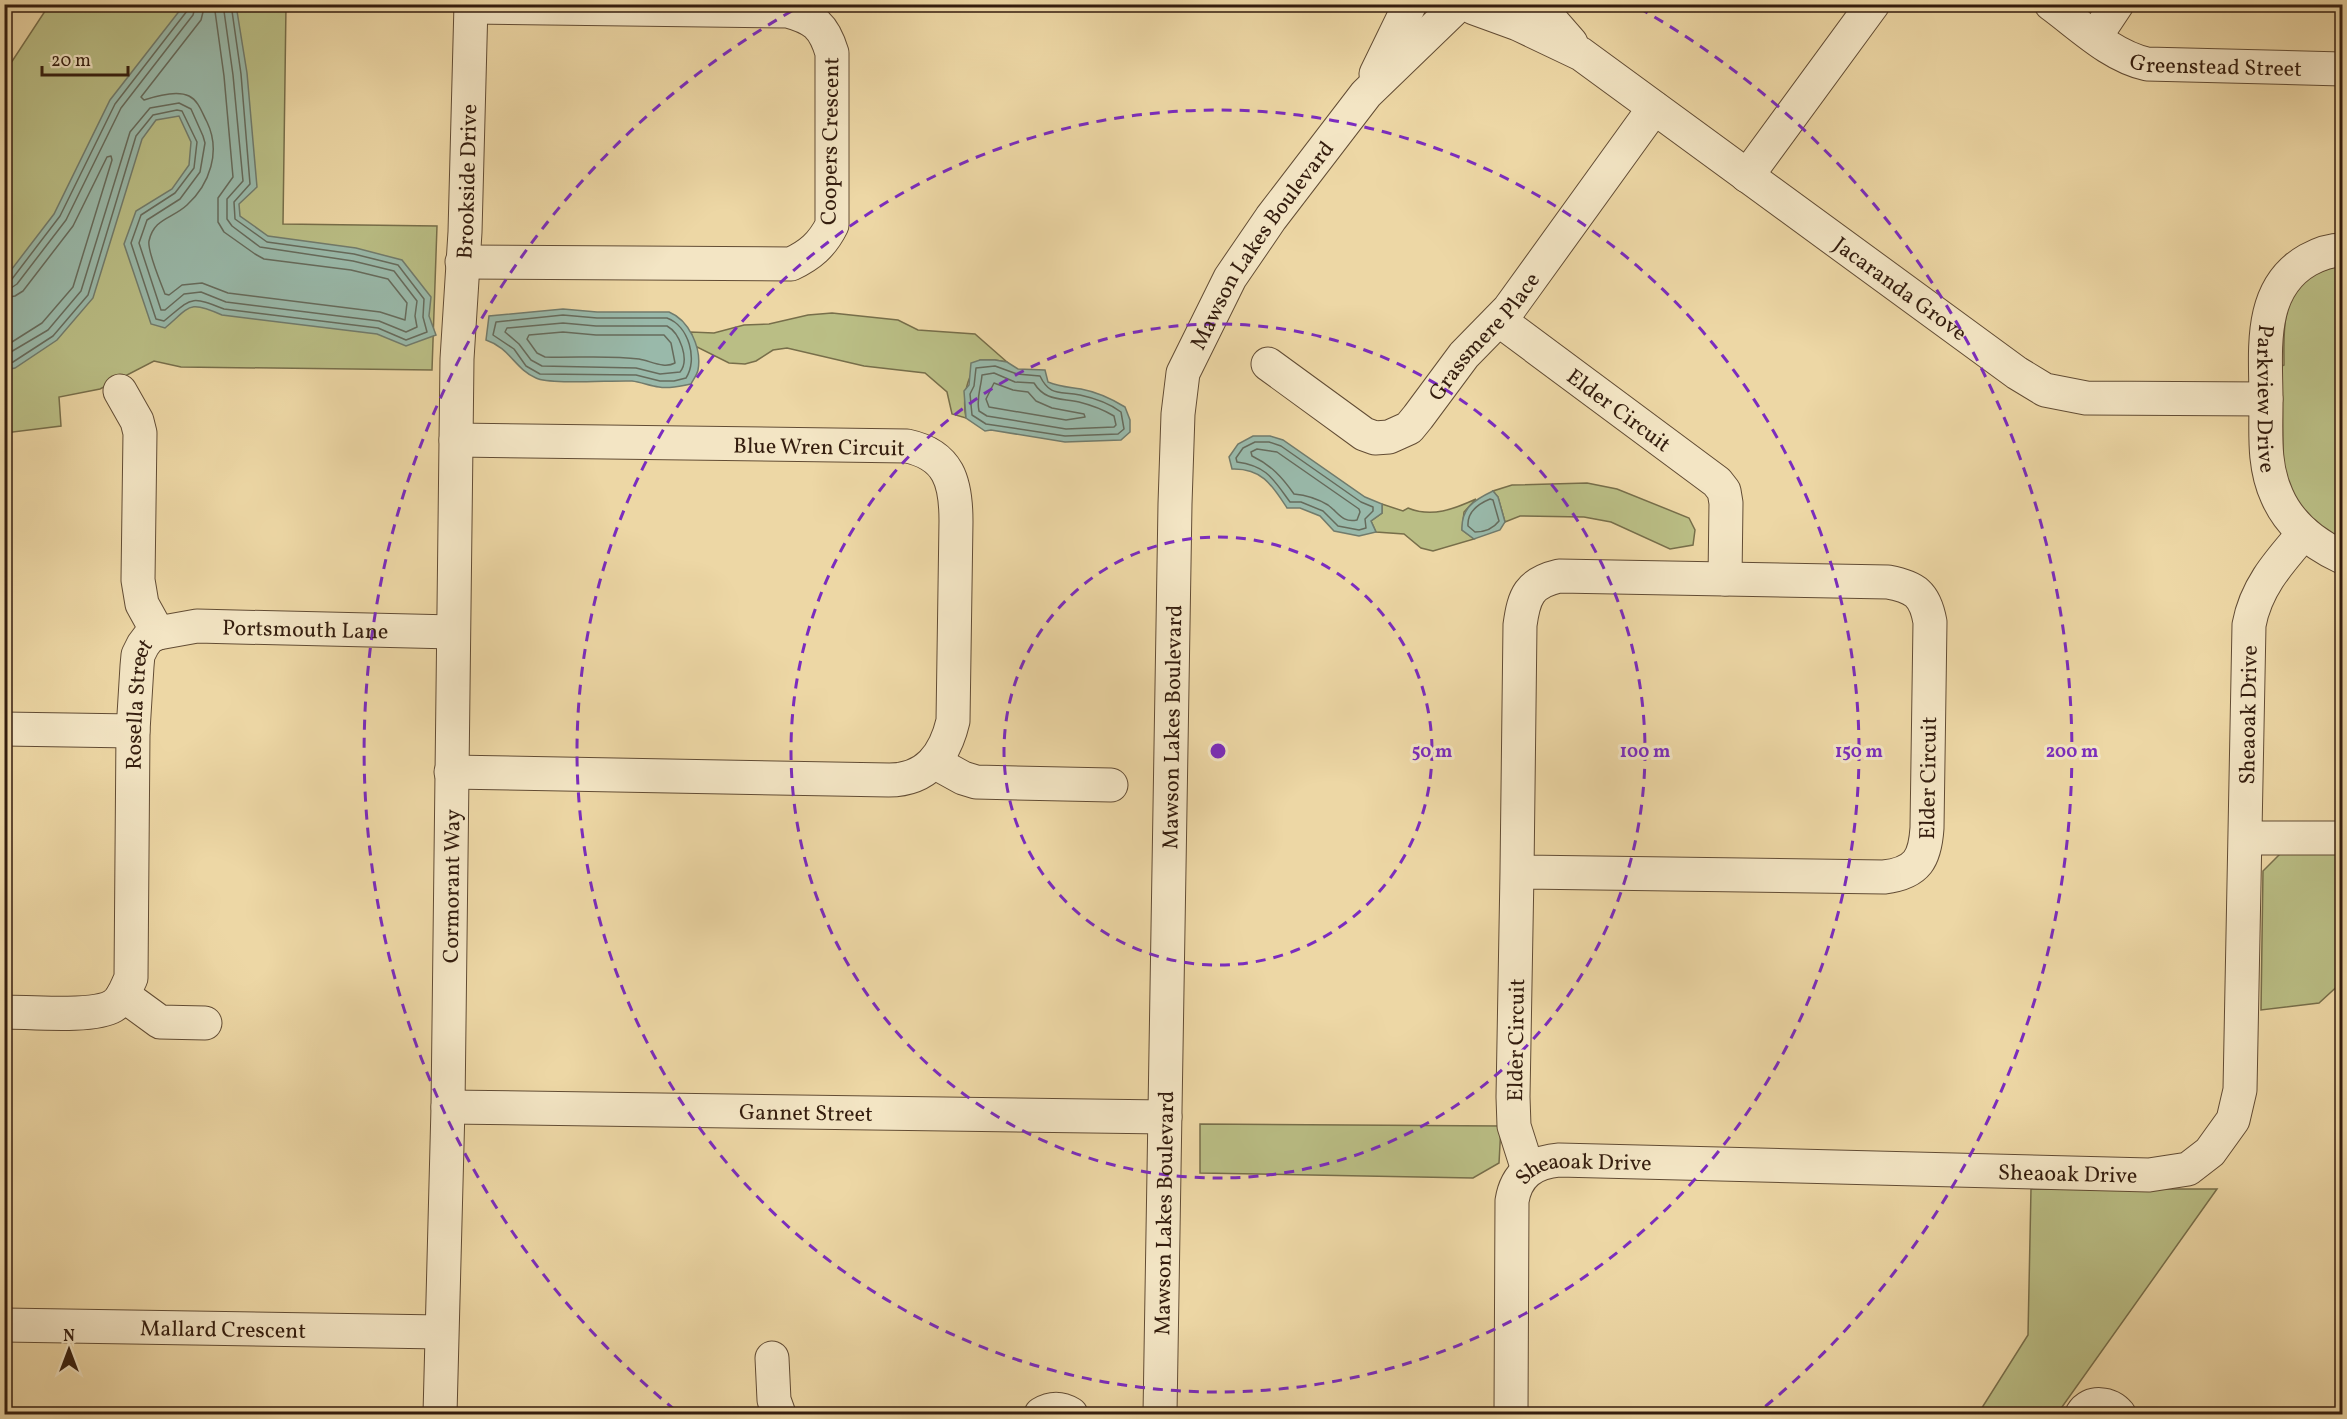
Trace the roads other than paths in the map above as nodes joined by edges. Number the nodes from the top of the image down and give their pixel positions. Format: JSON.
{"nodes":[{"id":1,"x":1410,"y":4,"type":"edge"},
{"id":2,"x":1537,"y":4,"type":"edge"},
{"id":3,"x":1873,"y":4,"type":"edge"},
{"id":4,"x":2051,"y":4,"type":"edge"},
{"id":5,"x":2117,"y":4,"type":"edge"},
{"id":6,"x":471,"y":6,"type":"edge"},
{"id":7,"x":1462,"y":7,"type":"edge"},
{"id":8,"x":2096,"y":37,"type":"junction"},
{"id":9,"x":1581,"y":54,"type":"junction"},
{"id":10,"x":2343,"y":69,"type":"edge"},
{"id":11,"x":1366,"y":94,"type":"junction"},
{"id":12,"x":1654,"y":108,"type":"junction"},
{"id":13,"x":1747,"y":176,"type":"junction"},
{"id":14,"x":2343,"y":250,"type":"edge"},
{"id":15,"x":461,"y":277,"type":"junction"},
{"id":16,"x":1499,"y":320,"type":"junction"},
{"id":17,"x":457,"y":359,"type":"joint"},
{"id":18,"x":1268,"y":364,"type":"dead end"},
{"id":19,"x":120,"y":391,"type":"dead end"},
{"id":20,"x":2266,"y":399,"type":"junction"},
{"id":21,"x":456,"y":440,"type":"junction"},
{"id":22,"x":2304,"y":533,"type":"junction"},
{"id":23,"x":2343,"y":557,"type":"edge"},
{"id":24,"x":1725,"y":579,"type":"junction"},
{"id":25,"x":453,"y":632,"type":"junction"},
{"id":26,"x":158,"y":633,"type":"junction"},
{"id":27,"x":4,"y":729,"type":"edge"},
{"id":28,"x":133,"y":731,"type":"junction"},
{"id":29,"x":934,"y":762,"type":"junction"},
{"id":30,"x":451,"y":772,"type":"junction"},
{"id":31,"x":1111,"y":785,"type":"dead end"},
{"id":32,"x":2246,"y":838,"type":"junction"},
{"id":33,"x":2343,"y":838,"type":"edge"},
{"id":34,"x":1517,"y":872,"type":"junction"},
{"id":35,"x":123,"y":995,"type":"junction"},
{"id":36,"x":4,"y":1012,"type":"edge"},
{"id":37,"x":205,"y":1023,"type":"dead end"},
{"id":38,"x":448,"y":1107,"type":"junction"},
{"id":39,"x":1165,"y":1117,"type":"junction"},
{"id":40,"x":1528,"y":1170,"type":"junction"},
{"id":41,"x":4,"y":1325,"type":"edge"},
{"id":42,"x":441,"y":1332,"type":"junction"},
{"id":43,"x":772,"y":1358,"type":"dead end"},
{"id":44,"x":440,"y":1414,"type":"edge"},
{"id":45,"x":779,"y":1414,"type":"edge"},
{"id":46,"x":1041,"y":1414,"type":"edge"},
{"id":47,"x":1071,"y":1414,"type":"edge"},
{"id":48,"x":1160,"y":1414,"type":"edge"},
{"id":49,"x":1511,"y":1414,"type":"edge"},
{"id":50,"x":2082,"y":1414,"type":"edge"},
{"id":51,"x":2119,"y":1414,"type":"edge"}],
"edges":[{"from":1,"to":11,"type":"street","name":"Mawson Lakes Boulevard"},
{"from":2,"to":9,"type":"street","name":"Jacaranda Grove"},
{"from":3,"to":13,"type":"street"},
{"from":4,"to":8,"type":"street","name":"Greenstead Street"},
{"from":5,"to":8,"type":"street","name":"Greenstead Street"},
{"from":6,"to":15,"type":"street","name":"Brookside Drive"},
{"from":6,"to":15,"type":"street","name":"Coopers Crescent"},
{"from":7,"to":9,"type":"street","name":"Jacaranda Grove"},
{"from":7,"to":11,"type":"street","name":"Mawson Lakes Boulevard"},
{"from":8,"to":10,"type":"street","name":"Greenstead Street"},
{"from":9,"to":12,"type":"street","name":"Jacaranda Grove"},
{"from":11,"to":39,"type":"street","name":"Mawson Lakes Boulevard"},
{"from":12,"to":13,"type":"street","name":"Jacaranda Grove"},
{"from":12,"to":16,"type":"street","name":"Grassmere Place"},
{"from":13,"to":20,"type":"street","name":"Jacaranda Grove"},
{"from":14,"to":20,"type":"street","name":"Parkview Drive"},
{"from":15,"to":17,"type":"street","name":"Brookside Drive"},
{"from":16,"to":18,"type":"street","name":"Grassmere Place"},
{"from":16,"to":24,"type":"street","name":"Elder Circuit"},
{"from":17,"to":21,"type":"street","name":"Cormorant Way"},
{"from":19,"to":26,"type":"street","name":"Rosella Street"},
{"from":20,"to":22,"type":"street","name":"Parkview Drive"},
{"from":21,"to":25,"type":"street","name":"Cormorant Way"},
{"from":21,"to":29,"type":"street","name":"Blue Wren Circuit"},
{"from":22,"to":23,"type":"street","name":"Parkview Drive"},
{"from":22,"to":32,"type":"street","name":"Sheaoak Drive"},
{"from":24,"to":34,"type":"street","name":"Elder Circuit"},
{"from":24,"to":34,"type":"street","name":"Elder Circuit"},
{"from":25,"to":26,"type":"street","name":"Portsmouth Lane"},
{"from":25,"to":30,"type":"street","name":"Cormorant Way"},
{"from":26,"to":28,"type":"street","name":"Rosella Street"},
{"from":27,"to":28,"type":"street"},
{"from":28,"to":35,"type":"street","name":"Rosella Street"},
{"from":29,"to":30,"type":"street","name":"Blue Wren Circuit"},
{"from":29,"to":31,"type":"street"},
{"from":30,"to":38,"type":"street","name":"Cormorant Way"},
{"from":32,"to":33,"type":"street"},
{"from":32,"to":40,"type":"street","name":"Sheaoak Drive"},
{"from":34,"to":40,"type":"street","name":"Elder Circuit"},
{"from":35,"to":36,"type":"street"},
{"from":35,"to":37,"type":"street"},
{"from":38,"to":39,"type":"street","name":"Gannet Street"},
{"from":38,"to":42,"type":"street","name":"Cormorant Way"},
{"from":39,"to":48,"type":"street","name":"Mawson Lakes Boulevard"},
{"from":40,"to":49,"type":"street","name":"Sheaoak Drive"},
{"from":41,"to":42,"type":"street","name":"Mallard Crescent"},
{"from":42,"to":44,"type":"street","name":"Cormorant Way"},
{"from":43,"to":45,"type":"street"},
{"from":46,"to":47,"type":"street"},
{"from":50,"to":51,"type":"street"}]}
